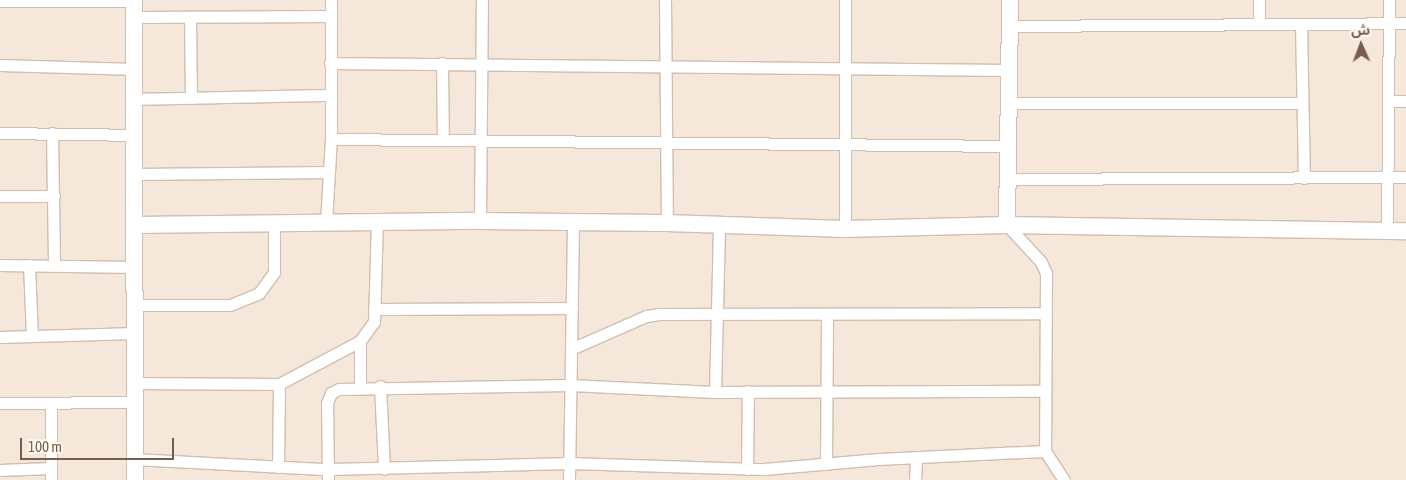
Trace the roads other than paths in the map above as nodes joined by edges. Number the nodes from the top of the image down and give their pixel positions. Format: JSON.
{"nodes":[{"id":1,"x":331,"y":0,"type":"edge"},
{"id":2,"x":482,"y":0,"type":"edge"},
{"id":3,"x":665,"y":0,"type":"edge"},
{"id":4,"x":845,"y":0,"type":"edge"},
{"id":5,"x":1010,"y":0,"type":"edge"},
{"id":6,"x":1259,"y":0,"type":"edge"},
{"id":7,"x":1389,"y":0,"type":"edge"},
{"id":8,"x":0,"y":1,"type":"edge"},
{"id":9,"x":55,"y":1,"type":"edge"},
{"id":10,"x":135,"y":6,"type":"edge"},
{"id":11,"x":331,"y":16,"type":"junction"},
{"id":12,"x":190,"y":17,"type":"junction"},
{"id":13,"x":1389,"y":22,"type":"junction"},
{"id":14,"x":1406,"y":22,"type":"edge"},
{"id":15,"x":1259,"y":24,"type":"junction"},
{"id":16,"x":1302,"y":24,"type":"junction"},
{"id":17,"x":1010,"y":26,"type":"junction"},
{"id":18,"x":330,"y":63,"type":"junction"},
{"id":19,"x":442,"y":63,"type":"junction"},
{"id":20,"x":481,"y":63,"type":"junction"},
{"id":21,"x":666,"y":65,"type":"junction"},
{"id":22,"x":0,"y":66,"type":"edge"},
{"id":23,"x":845,"y":68,"type":"junction"},
{"id":24,"x":136,"y":69,"type":"junction"},
{"id":25,"x":1010,"y":70,"type":"junction"},
{"id":26,"x":330,"y":95,"type":"junction"},
{"id":27,"x":191,"y":98,"type":"junction"},
{"id":28,"x":136,"y":99,"type":"junction"},
{"id":29,"x":1389,"y":101,"type":"junction"},
{"id":30,"x":1406,"y":101,"type":"edge"},
{"id":31,"x":1009,"y":103,"type":"junction"},
{"id":32,"x":1302,"y":103,"type":"junction"},
{"id":33,"x":0,"y":133,"type":"edge"},
{"id":34,"x":52,"y":133,"type":"junction"},
{"id":35,"x":136,"y":135,"type":"junction"},
{"id":36,"x":331,"y":139,"type":"junction"},
{"id":37,"x":443,"y":140,"type":"junction"},
{"id":38,"x":482,"y":141,"type":"junction"},
{"id":39,"x":666,"y":142,"type":"junction"},
{"id":40,"x":846,"y":146,"type":"junction"},
{"id":41,"x":1009,"y":146,"type":"junction"},
{"id":42,"x":329,"y":172,"type":"junction"},
{"id":43,"x":135,"y":174,"type":"junction"},
{"id":44,"x":1388,"y":177,"type":"junction"},
{"id":45,"x":1406,"y":177,"type":"edge"},
{"id":46,"x":1304,"y":178,"type":"junction"},
{"id":47,"x":1009,"y":179,"type":"junction"},
{"id":48,"x":0,"y":196,"type":"edge"},
{"id":49,"x":54,"y":196,"type":"junction"},
{"id":50,"x":480,"y":221,"type":"junction"},
{"id":51,"x":326,"y":222,"type":"junction"},
{"id":52,"x":377,"y":222,"type":"junction"},
{"id":53,"x":573,"y":222,"type":"junction"},
{"id":54,"x":667,"y":222,"type":"junction"},
{"id":55,"x":274,"y":223,"type":"junction"},
{"id":56,"x":720,"y":224,"type":"junction"},
{"id":57,"x":135,"y":225,"type":"junction"},
{"id":58,"x":1007,"y":226,"type":"junction"},
{"id":59,"x":845,"y":229,"type":"junction"},
{"id":60,"x":1387,"y":231,"type":"junction"},
{"id":61,"x":1406,"y":231,"type":"edge"},
{"id":62,"x":0,"y":265,"type":"edge"},
{"id":63,"x":29,"y":265,"type":"junction"},
{"id":64,"x":54,"y":265,"type":"junction"},
{"id":65,"x":135,"y":267,"type":"junction"},
{"id":66,"x":135,"y":305,"type":"junction"},
{"id":67,"x":572,"y":308,"type":"junction"},
{"id":68,"x":374,"y":309,"type":"junction"},
{"id":69,"x":1045,"y":313,"type":"junction"},
{"id":70,"x":716,"y":314,"type":"junction"},
{"id":71,"x":827,"y":315,"type":"junction"},
{"id":72,"x":135,"y":333,"type":"junction"},
{"id":73,"x":0,"y":336,"type":"edge"},
{"id":74,"x":32,"y":336,"type":"junction"},
{"id":75,"x":360,"y":341,"type":"junction"},
{"id":76,"x":571,"y":349,"type":"junction"},
{"id":77,"x":134,"y":383,"type":"junction"},
{"id":78,"x":279,"y":384,"type":"junction"},
{"id":79,"x":570,"y":385,"type":"junction"},
{"id":80,"x":380,"y":386,"type":"junction"},
{"id":81,"x":360,"y":387,"type":"junction"},
{"id":82,"x":748,"y":391,"type":"junction"},
{"id":83,"x":825,"y":391,"type":"junction"},
{"id":84,"x":715,"y":392,"type":"junction"},
{"id":85,"x":1043,"y":392,"type":"junction"},
{"id":86,"x":134,"y":402,"type":"junction"},
{"id":87,"x":0,"y":403,"type":"edge"},
{"id":88,"x":51,"y":403,"type":"junction"},
{"id":89,"x":1045,"y":451,"type":"junction"},
{"id":90,"x":916,"y":458,"type":"junction"},
{"id":91,"x":134,"y":459,"type":"junction"},
{"id":92,"x":569,"y":463,"type":"junction"},
{"id":93,"x":826,"y":464,"type":"junction"},
{"id":94,"x":278,"y":467,"type":"junction"},
{"id":95,"x":384,"y":469,"type":"junction"},
{"id":96,"x":747,"y":469,"type":"junction"},
{"id":97,"x":0,"y":470,"type":"edge"},
{"id":98,"x":51,"y":474,"type":"edge"},
{"id":99,"x":328,"y":474,"type":"edge"},
{"id":100,"x":764,"y":475,"type":"edge"},
{"id":101,"x":135,"y":480,"type":"edge"},
{"id":102,"x":569,"y":480,"type":"edge"},
{"id":103,"x":915,"y":480,"type":"edge"},
{"id":104,"x":1064,"y":480,"type":"edge"}],
"edges":[{"from":1,"to":11,"type":"street"},
{"from":2,"to":20,"type":"street"},
{"from":3,"to":21,"type":"street"},
{"from":4,"to":23,"type":"street"},
{"from":5,"to":17,"type":"street"},
{"from":6,"to":15,"type":"street"},
{"from":7,"to":13,"type":"street"},
{"from":8,"to":9,"type":"street"},
{"from":9,"to":10,"type":"street"},
{"from":10,"to":12,"type":"street"},
{"from":10,"to":24,"type":"street"},
{"from":11,"to":12,"type":"street"},
{"from":11,"to":18,"type":"street"},
{"from":12,"to":27,"type":"street"},
{"from":13,"to":14,"type":"street"},
{"from":13,"to":16,"type":"street"},
{"from":13,"to":29,"type":"street"},
{"from":15,"to":16,"type":"street"},
{"from":15,"to":17,"type":"street"},
{"from":16,"to":32,"type":"street"},
{"from":17,"to":25,"type":"street"},
{"from":18,"to":19,"type":"street"},
{"from":18,"to":26,"type":"street"},
{"from":19,"to":20,"type":"street"},
{"from":19,"to":37,"type":"street"},
{"from":20,"to":21,"type":"street"},
{"from":20,"to":38,"type":"street"},
{"from":21,"to":23,"type":"street"},
{"from":21,"to":39,"type":"street"},
{"from":22,"to":24,"type":"street"},
{"from":23,"to":25,"type":"street"},
{"from":23,"to":40,"type":"street"},
{"from":24,"to":28,"type":"street"},
{"from":25,"to":31,"type":"street"},
{"from":26,"to":27,"type":"street"},
{"from":26,"to":36,"type":"street"},
{"from":27,"to":28,"type":"street"},
{"from":28,"to":35,"type":"street"},
{"from":29,"to":30,"type":"street"},
{"from":29,"to":44,"type":"street"},
{"from":31,"to":32,"type":"street"},
{"from":31,"to":41,"type":"street"},
{"from":32,"to":46,"type":"street"},
{"from":33,"to":34,"type":"street"},
{"from":34,"to":35,"type":"street"},
{"from":34,"to":49,"type":"street"},
{"from":35,"to":43,"type":"street"},
{"from":36,"to":37,"type":"street"},
{"from":36,"to":42,"type":"street"},
{"from":37,"to":38,"type":"street"},
{"from":38,"to":39,"type":"street"},
{"from":38,"to":50,"type":"street"},
{"from":39,"to":40,"type":"street"},
{"from":39,"to":54,"type":"street"},
{"from":40,"to":41,"type":"street"},
{"from":40,"to":59,"type":"street"},
{"from":41,"to":47,"type":"street"},
{"from":42,"to":43,"type":"street"},
{"from":42,"to":51,"type":"street"},
{"from":43,"to":57,"type":"street"},
{"from":44,"to":45,"type":"street"},
{"from":44,"to":46,"type":"street"},
{"from":44,"to":60,"type":"street"},
{"from":46,"to":47,"type":"street"},
{"from":47,"to":58,"type":"street"},
{"from":48,"to":49,"type":"street"},
{"from":49,"to":64,"type":"street"},
{"from":50,"to":52,"type":"street"},
{"from":50,"to":53,"type":"street"},
{"from":51,"to":52,"type":"street"},
{"from":51,"to":55,"type":"street"},
{"from":52,"to":68,"type":"street"},
{"from":53,"to":54,"type":"street"},
{"from":53,"to":67,"type":"street"},
{"from":54,"to":56,"type":"street"},
{"from":55,"to":57,"type":"street"},
{"from":55,"to":66,"type":"street"},
{"from":56,"to":59,"type":"street"},
{"from":56,"to":70,"type":"street"},
{"from":57,"to":65,"type":"street"},
{"from":58,"to":59,"type":"street"},
{"from":58,"to":60,"type":"street"},
{"from":58,"to":69,"type":"street"},
{"from":60,"to":61,"type":"street"},
{"from":62,"to":63,"type":"street"},
{"from":63,"to":64,"type":"street"},
{"from":63,"to":74,"type":"street"},
{"from":64,"to":65,"type":"street"},
{"from":65,"to":66,"type":"street"},
{"from":66,"to":72,"type":"street"},
{"from":67,"to":68,"type":"street"},
{"from":67,"to":76,"type":"street"},
{"from":68,"to":75,"type":"street"},
{"from":69,"to":71,"type":"street"},
{"from":69,"to":85,"type":"street"},
{"from":70,"to":71,"type":"street"},
{"from":70,"to":76,"type":"street"},
{"from":70,"to":84,"type":"street"},
{"from":71,"to":83,"type":"street"},
{"from":72,"to":74,"type":"street"},
{"from":72,"to":77,"type":"street"},
{"from":73,"to":74,"type":"street"},
{"from":75,"to":78,"type":"street"},
{"from":75,"to":81,"type":"street"},
{"from":76,"to":79,"type":"street"},
{"from":77,"to":78,"type":"street"},
{"from":77,"to":86,"type":"street"},
{"from":78,"to":94,"type":"street"},
{"from":79,"to":80,"type":"street"},
{"from":79,"to":84,"type":"street"},
{"from":79,"to":92,"type":"street"},
{"from":80,"to":81,"type":"street"},
{"from":80,"to":95,"type":"street"},
{"from":81,"to":99,"type":"street"},
{"from":82,"to":83,"type":"street"},
{"from":82,"to":84,"type":"street"},
{"from":82,"to":96,"type":"street"},
{"from":83,"to":85,"type":"street"},
{"from":83,"to":93,"type":"street"},
{"from":85,"to":89,"type":"street"},
{"from":86,"to":88,"type":"street"},
{"from":86,"to":91,"type":"street"},
{"from":87,"to":88,"type":"street"},
{"from":88,"to":98,"type":"street"},
{"from":89,"to":90,"type":"street"},
{"from":89,"to":104,"type":"street"},
{"from":90,"to":93,"type":"street"},
{"from":90,"to":103,"type":"street"},
{"from":91,"to":94,"type":"street"},
{"from":91,"to":101,"type":"street"},
{"from":92,"to":95,"type":"street"},
{"from":92,"to":96,"type":"street"},
{"from":92,"to":102,"type":"street"},
{"from":93,"to":100,"type":"street"},
{"from":94,"to":99,"type":"street"},
{"from":95,"to":99,"type":"street"},
{"from":96,"to":100,"type":"street"},
{"from":97,"to":98,"type":"street"}]}
